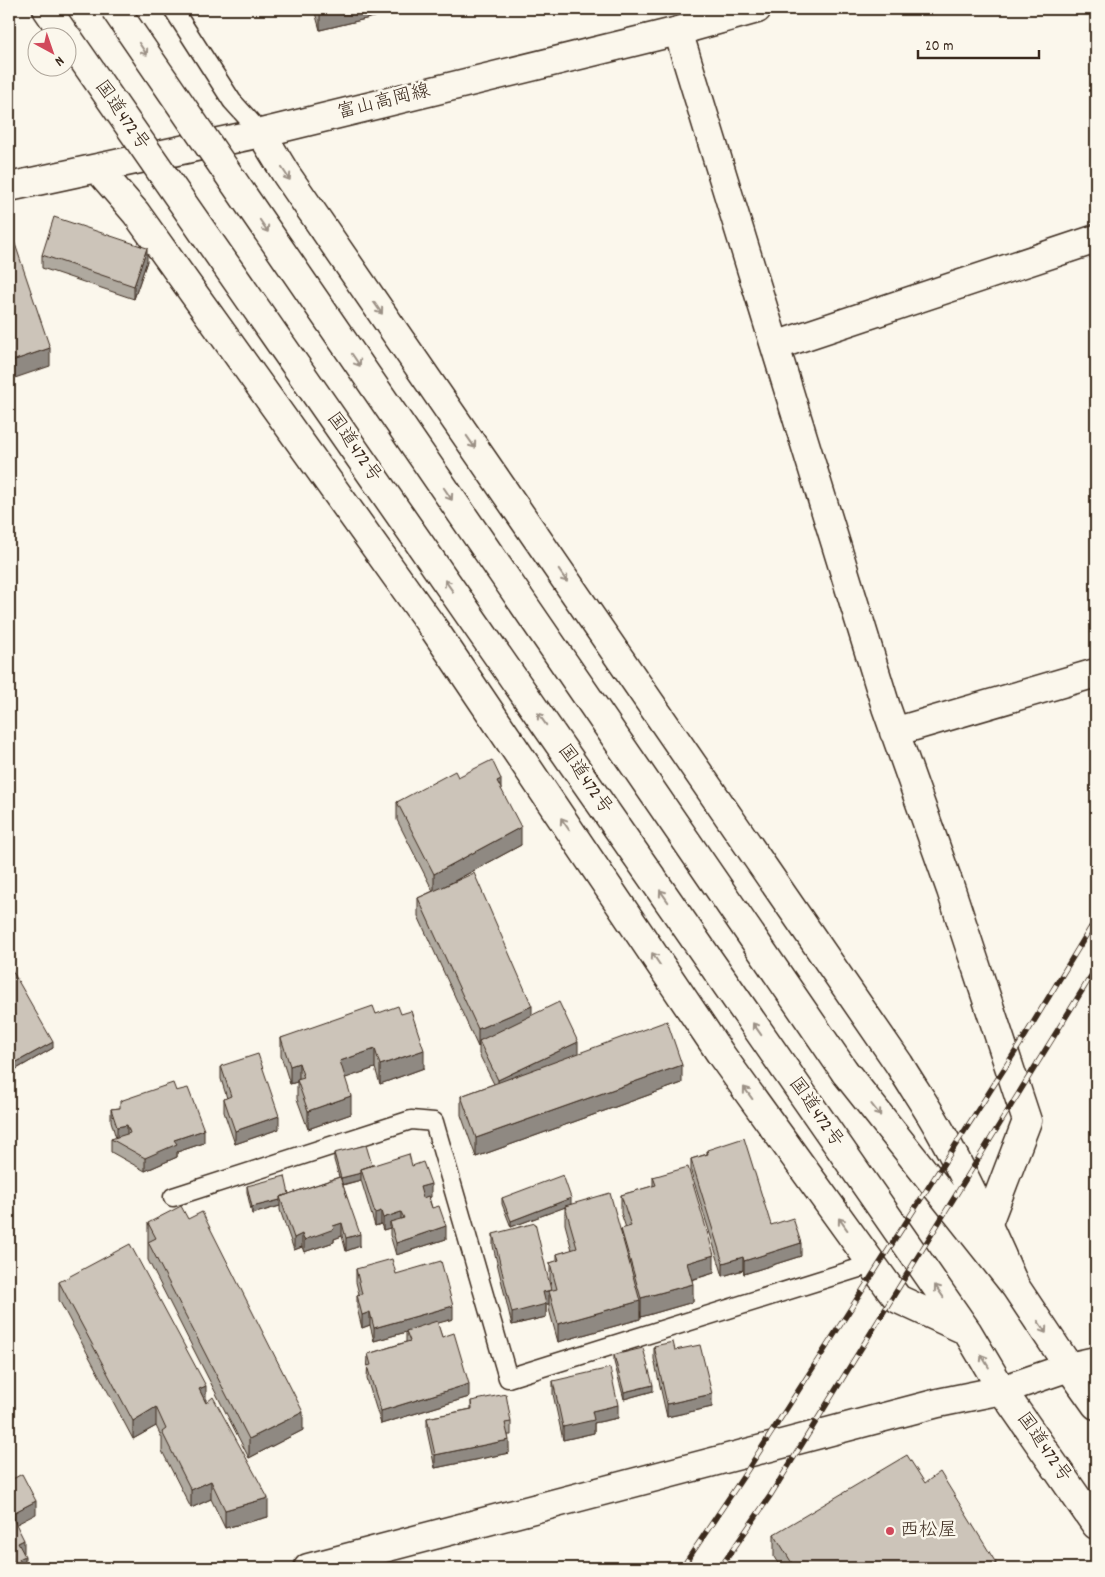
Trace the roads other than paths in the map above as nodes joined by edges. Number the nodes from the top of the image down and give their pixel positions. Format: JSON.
{"nodes":[{"id":1,"x":47,"y":9,"type":"edge"},
{"id":2,"x":115,"y":9,"type":"edge"},
{"id":3,"x":173,"y":9,"type":"edge"},
{"id":4,"x":757,"y":9,"type":"edge"},
{"id":5,"x":719,"y":14,"type":"edge"},
{"id":6,"x":60,"y":28,"type":"edge"},
{"id":7,"x":678,"y":31,"type":"junction"},
{"id":8,"x":78,"y":54,"type":"edge"},
{"id":9,"x":261,"y":133,"type":"junction"},
{"id":10,"x":98,"y":169,"type":"junction"},
{"id":11,"x":9,"y":187,"type":"edge"},
{"id":12,"x":1096,"y":239,"type":"edge"},
{"id":13,"x":775,"y":346,"type":"junction"},
{"id":14,"x":1096,"y":673,"type":"edge"},
{"id":15,"x":894,"y":732,"type":"junction"},
{"id":16,"x":173,"y":1197,"type":"dead end"},
{"id":17,"x":988,"y":1223,"type":"junction"},
{"id":18,"x":872,"y":1264,"type":"junction"},
{"id":19,"x":1015,"y":1286,"type":"junction"},
{"id":20,"x":967,"y":1331,"type":"junction"},
{"id":21,"x":1096,"y":1361,"type":"edge"},
{"id":22,"x":1069,"y":1368,"type":"junction"},
{"id":23,"x":1002,"y":1390,"type":"junction"},
{"id":24,"x":1096,"y":1405,"type":"edge"},
{"id":25,"x":1096,"y":1525,"type":"edge"},
{"id":26,"x":308,"y":1568,"type":"edge"}],
"edges":[{"from":1,"to":6,"type":"main road","name":"国道472号"},
{"from":2,"to":19,"type":"main road","one_way":true,"bridge":true},
{"from":3,"to":9,"type":"lane"},
{"from":4,"to":5,"type":"main road","name":"富山高岡線"},
{"from":5,"to":7,"type":"main road","name":"富山高岡線"},
{"from":7,"to":9,"type":"main road","name":"富山高岡線"},
{"from":7,"to":13,"type":"main road"},
{"from":20,"to":8,"type":"main road","name":"国道472号","one_way":true,"bridge":true},
{"from":9,"to":10,"type":"main road","name":"富山高岡線"},
{"from":9,"to":17,"type":"main road","one_way":true},
{"from":10,"to":11,"type":"main road","name":"富山高岡線"},
{"from":18,"to":10,"type":"main road","one_way":true},
{"from":12,"to":13,"type":"main road"},
{"from":13,"to":15,"type":"main road"},
{"from":14,"to":15,"type":"main road"},
{"from":15,"to":17,"type":"main road"},
{"from":16,"to":18,"type":"lane"},
{"from":17,"to":19,"type":"main road"},
{"from":18,"to":20,"type":"main road"},
{"from":19,"to":22,"type":"main road","one_way":true},
{"from":23,"to":20,"type":"main road","name":"国道472号","one_way":true},
{"from":21,"to":22,"type":"main road"},
{"from":22,"to":23,"type":"main road"},
{"from":22,"to":24,"type":"main road"},
{"from":23,"to":25,"type":"main road","name":"国道472号"},
{"from":23,"to":26,"type":"main road"}]}
